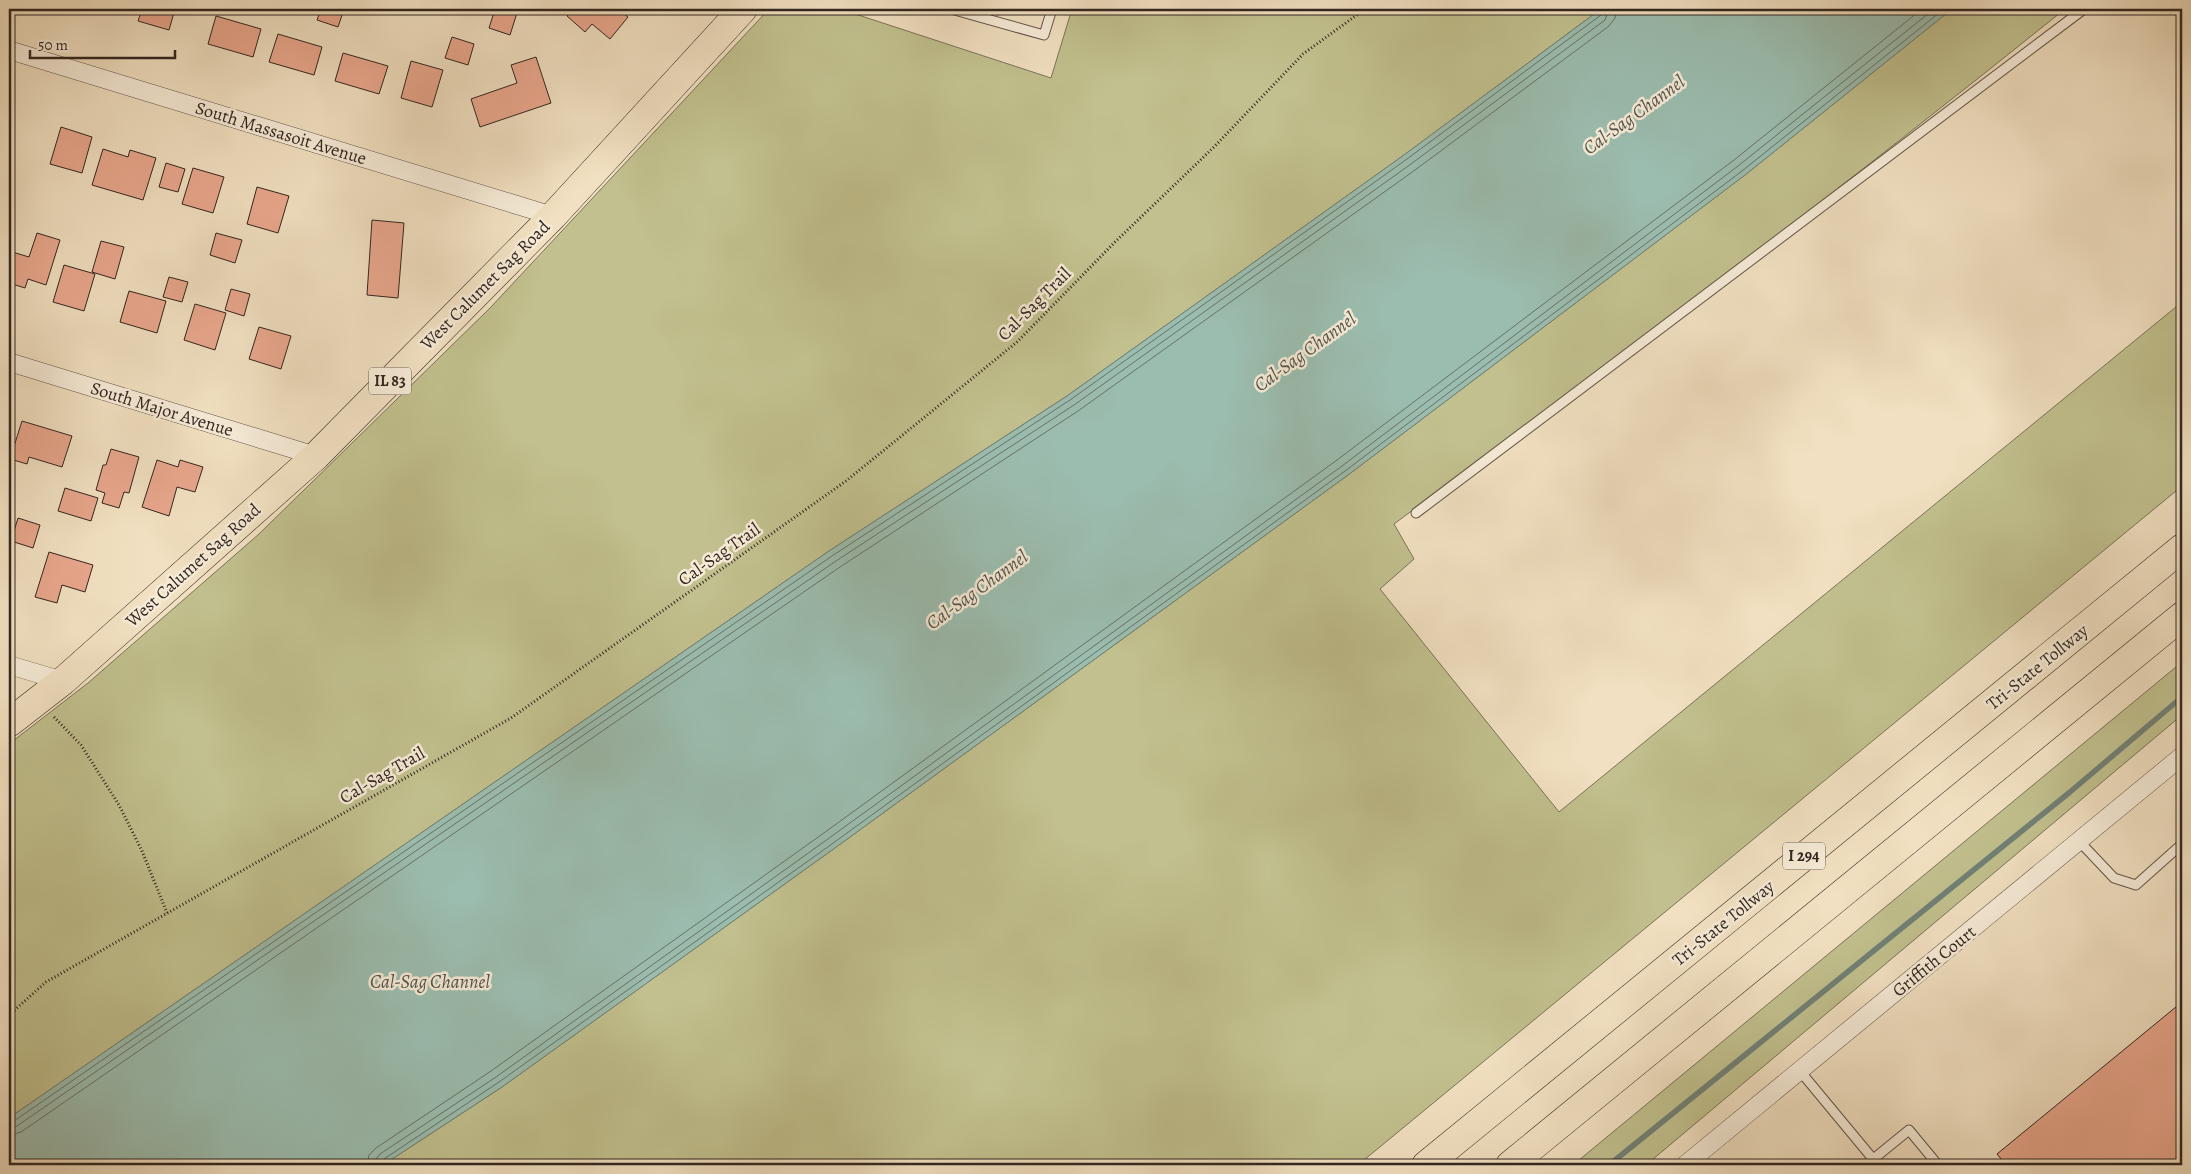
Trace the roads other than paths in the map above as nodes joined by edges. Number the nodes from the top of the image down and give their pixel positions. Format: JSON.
{"nodes":[{"id":1,"x":743,"y":9,"type":"edge"},
{"id":2,"x":951,"y":9,"type":"edge"},
{"id":3,"x":1052,"y":9,"type":"edge"},
{"id":4,"x":2084,"y":9,"type":"edge"},
{"id":5,"x":9,"y":50,"type":"edge"},
{"id":6,"x":553,"y":216,"type":"junction"},
{"id":7,"x":9,"y":362,"type":"edge"},
{"id":8,"x":316,"y":456,"type":"junction"},
{"id":9,"x":1416,"y":513,"type":"dead end"},
{"id":10,"x":2182,"y":548,"type":"edge"},
{"id":11,"x":2182,"y":616,"type":"edge"},
{"id":12,"x":9,"y":665,"type":"edge"},
{"id":13,"x":63,"y":681,"type":"junction"},
{"id":14,"x":9,"y":723,"type":"edge"},
{"id":15,"x":2182,"y":756,"type":"edge"},
{"id":16,"x":2079,"y":841,"type":"junction"},
{"id":17,"x":2182,"y":844,"type":"edge"},
{"id":18,"x":1800,"y":1071,"type":"junction"},
{"id":19,"x":1872,"y":1163,"type":"edge"},
{"id":20,"x":1426,"y":1165,"type":"edge"},
{"id":21,"x":1510,"y":1165,"type":"edge"},
{"id":22,"x":1685,"y":1165,"type":"edge"},
{"id":23,"x":1938,"y":1165,"type":"edge"}],
"edges":[{"from":1,"to":6,"type":"main road","name":"West Calumet Sag Road","number":"IL 83"},
{"from":2,"to":3,"type":"lane"},
{"from":4,"to":9,"type":"lane"},
{"from":5,"to":6,"type":"street","name":"South Massasoit Avenue"},
{"from":6,"to":8,"type":"main road","name":"West Calumet Sag Road","number":"IL 83"},
{"from":7,"to":8,"type":"street","name":"South Major Avenue"},
{"from":8,"to":13,"type":"main road","name":"West Calumet Sag Road","number":"IL 83"},
{"from":10,"to":20,"type":"main road","name":"Tri-State Tollway","number":"I 294"},
{"from":11,"to":21,"type":"main road"},
{"from":12,"to":13,"type":"street"},
{"from":13,"to":14,"type":"main road","name":"West Calumet Sag Road","number":"IL 83"},
{"from":15,"to":16,"type":"street","name":"Griffith Court"},
{"from":16,"to":17,"type":"lane"},
{"from":16,"to":18,"type":"street","name":"Griffith Court"},
{"from":18,"to":19,"type":"lane"},
{"from":18,"to":22,"type":"street","name":"Griffith Court"},
{"from":19,"to":23,"type":"lane"}]}
